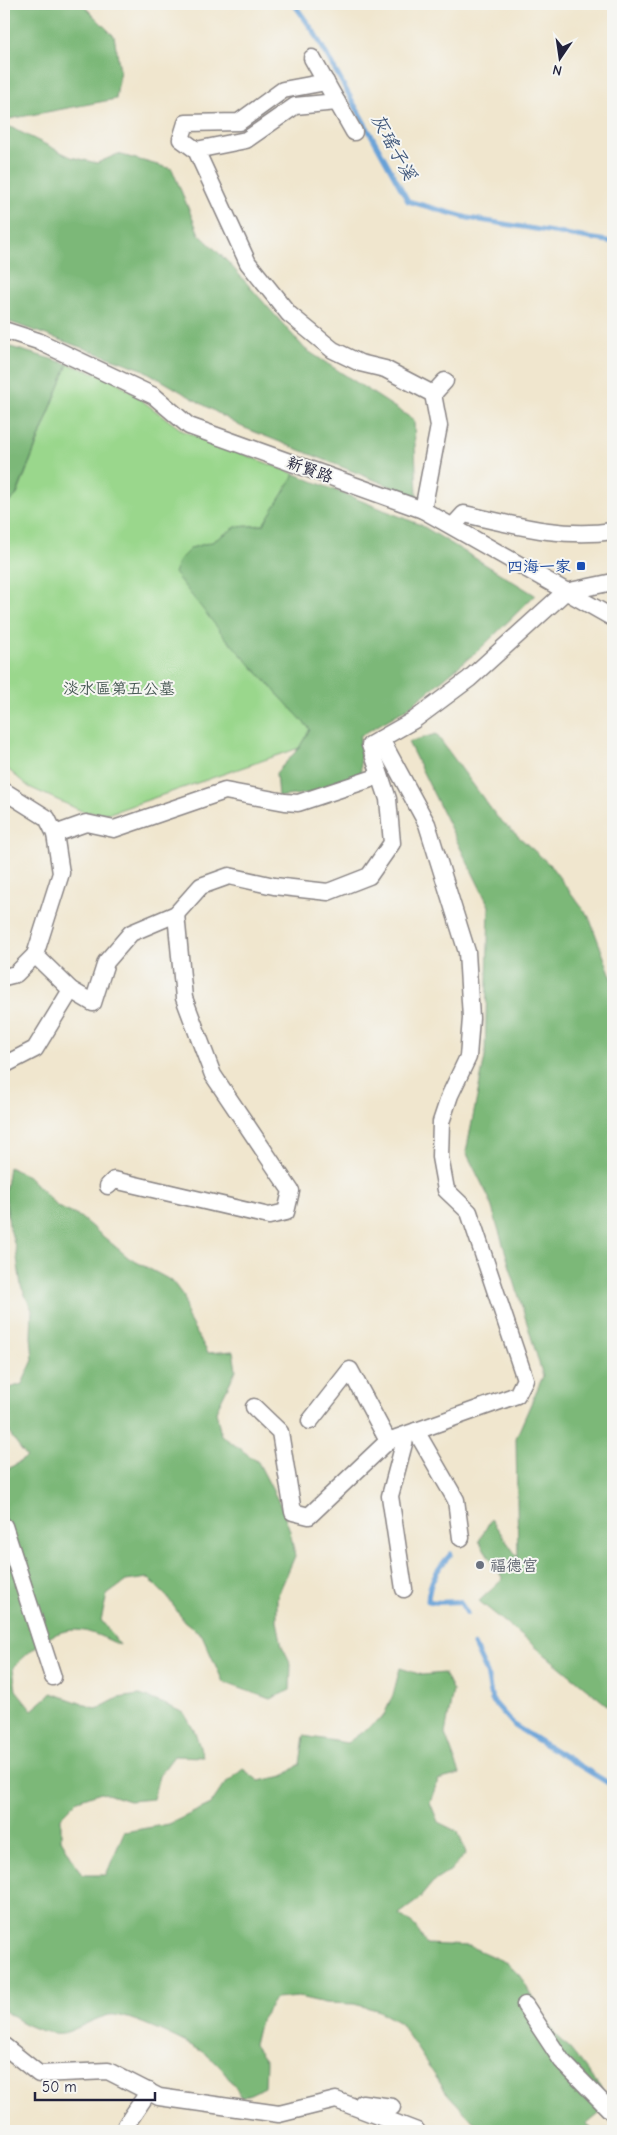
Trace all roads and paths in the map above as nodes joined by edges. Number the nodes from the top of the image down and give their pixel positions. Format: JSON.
{"nodes":[{"id":1,"x":312,"y":58,"type":"dead end"},
{"id":2,"x":326,"y":82,"type":"junction"},
{"id":3,"x":337,"y":102,"type":"junction"},
{"id":4,"x":354,"y":132,"type":"dead end"},
{"id":5,"x":196,"y":150,"type":"junction"},
{"id":6,"x":4,"y":330,"type":"edge"},
{"id":7,"x":445,"y":381,"type":"dead end"},
{"id":8,"x":433,"y":394,"type":"junction"},
{"id":9,"x":423,"y":510,"type":"junction"},
{"id":10,"x":453,"y":526,"type":"junction"},
{"id":11,"x":613,"y":530,"type":"edge"},
{"id":12,"x":613,"y":582,"type":"edge"},
{"id":13,"x":565,"y":592,"type":"junction"},
{"id":14,"x":613,"y":618,"type":"edge"},
{"id":15,"x":380,"y":738,"type":"junction"},
{"id":16,"x":380,"y":776,"type":"junction"},
{"id":17,"x":4,"y":791,"type":"edge"},
{"id":18,"x":55,"y":834,"type":"junction"},
{"id":19,"x":176,"y":914,"type":"junction"},
{"id":20,"x":35,"y":955,"type":"junction"},
{"id":21,"x":4,"y":977,"type":"edge"},
{"id":22,"x":71,"y":990,"type":"junction"},
{"id":23,"x":4,"y":1065,"type":"edge"},
{"id":24,"x":108,"y":1186,"type":"dead end"},
{"id":25,"x":254,"y":1407,"type":"dead end"},
{"id":26,"x":310,"y":1421,"type":"dead end"},
{"id":27,"x":411,"y":1434,"type":"junction"},
{"id":28,"x":388,"y":1441,"type":"junction"},
{"id":29,"x":4,"y":1526,"type":"edge"},
{"id":30,"x":461,"y":1538,"type":"dead end"},
{"id":31,"x":404,"y":1589,"type":"dead end"},
{"id":32,"x":53,"y":1678,"type":"dead end"},
{"id":33,"x":525,"y":2005,"type":"dead end"},
{"id":34,"x":4,"y":2046,"type":"edge"},
{"id":35,"x":149,"y":2091,"type":"junction"},
{"id":36,"x":336,"y":2100,"type":"junction"},
{"id":37,"x":392,"y":2107,"type":"dead end"},
{"id":38,"x":613,"y":2113,"type":"edge"},
{"id":39,"x":126,"y":2125,"type":"dead end"},
{"id":40,"x":417,"y":2131,"type":"edge"}],
"edges":[{"from":1,"to":2,"type":"street"},
{"from":2,"to":3,"type":"street"},
{"from":2,"to":5,"type":"street"},
{"from":3,"to":4,"type":"street"},
{"from":3,"to":5,"type":"street"},
{"from":5,"to":8,"type":"street"},
{"from":6,"to":9,"type":"street","name":"新賢路"},
{"from":7,"to":8,"type":"street"},
{"from":8,"to":9,"type":"street"},
{"from":9,"to":10,"type":"street","name":"新賢路"},
{"from":10,"to":11,"type":"street"},
{"from":10,"to":13,"type":"street","name":"新賢路"},
{"from":12,"to":13,"type":"street"},
{"from":13,"to":14,"type":"street","name":"新賢路"},
{"from":13,"to":15,"type":"street"},
{"from":15,"to":16,"type":"street"},
{"from":15,"to":27,"type":"street"},
{"from":16,"to":18,"type":"street"},
{"from":16,"to":19,"type":"street"},
{"from":17,"to":18,"type":"street"},
{"from":18,"to":20,"type":"street"},
{"from":19,"to":22,"type":"street"},
{"from":19,"to":24,"type":"street"},
{"from":20,"to":21,"type":"street"},
{"from":20,"to":22,"type":"street"},
{"from":22,"to":23,"type":"street"},
{"from":25,"to":28,"type":"street"},
{"from":26,"to":28,"type":"street"},
{"from":27,"to":28,"type":"street"},
{"from":27,"to":30,"type":"street"},
{"from":27,"to":31,"type":"street"},
{"from":29,"to":32,"type":"street"},
{"from":33,"to":38,"type":"street"},
{"from":34,"to":35,"type":"street"},
{"from":35,"to":36,"type":"street"},
{"from":35,"to":39,"type":"street"},
{"from":36,"to":37,"type":"street"},
{"from":36,"to":40,"type":"street"}]}
